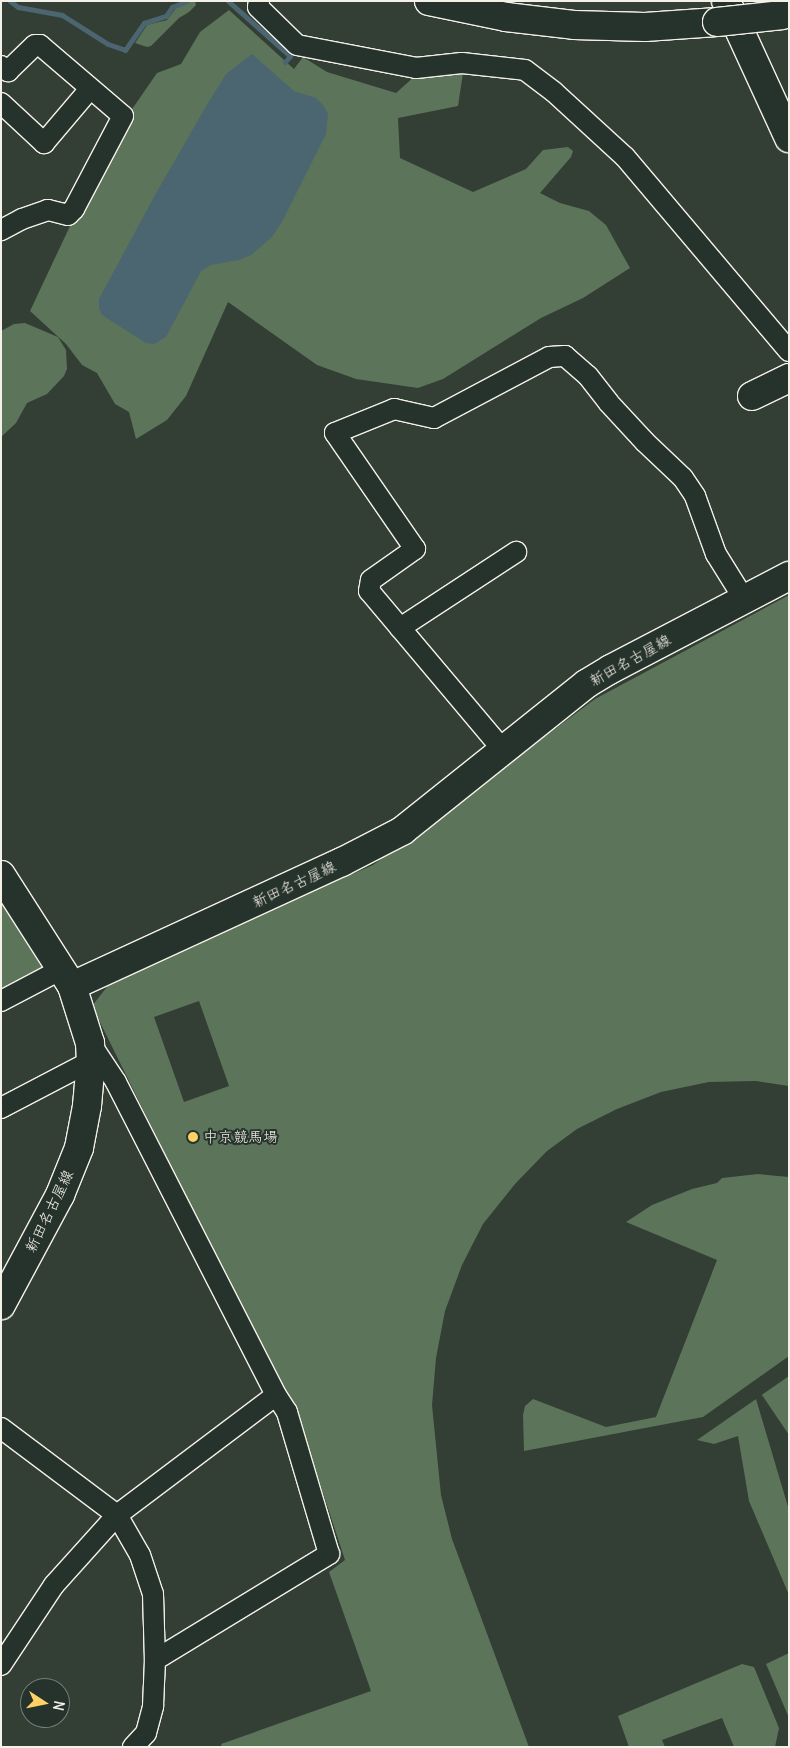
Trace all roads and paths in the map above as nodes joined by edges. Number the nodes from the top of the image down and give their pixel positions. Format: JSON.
{"nodes":[{"id":1,"x":259,"y":1,"type":"edge"},
{"id":2,"x":429,"y":1,"type":"edge"},
{"id":3,"x":722,"y":12,"type":"edge"},
{"id":4,"x":786,"y":14,"type":"edge"},
{"id":5,"x":3,"y":72,"type":"edge"},
{"id":6,"x":90,"y":90,"type":"junction"},
{"id":7,"x":1,"y":103,"type":"edge"},
{"id":8,"x":789,"y":138,"type":"edge"},
{"id":9,"x":1,"y":230,"type":"edge"},
{"id":10,"x":789,"y":351,"type":"edge"},
{"id":11,"x":789,"y":378,"type":"edge"},
{"id":12,"x":752,"y":396,"type":"dead end"},
{"id":13,"x":516,"y":552,"type":"dead end"},
{"id":14,"x":789,"y":576,"type":"edge"},
{"id":15,"x":744,"y":599,"type":"junction"},
{"id":16,"x":400,"y":628,"type":"junction"},
{"id":17,"x":503,"y":750,"type":"junction"},
{"id":18,"x":1,"y":875,"type":"edge"},
{"id":19,"x":67,"y":978,"type":"junction"},
{"id":20,"x":1,"y":1001,"type":"edge"},
{"id":21,"x":90,"y":1052,"type":"junction"},
{"id":22,"x":1,"y":1108,"type":"edge"},
{"id":23,"x":1,"y":1305,"type":"edge"},
{"id":24,"x":276,"y":1395,"type":"junction"},
{"id":25,"x":1,"y":1428,"type":"edge"},
{"id":26,"x":117,"y":1515,"type":"junction"},
{"id":27,"x":155,"y":1660,"type":"junction"},
{"id":28,"x":1,"y":1665,"type":"edge"},
{"id":29,"x":133,"y":1747,"type":"edge"}],
"edges":[{"from":1,"to":10,"type":"street"},
{"from":2,"to":3,"type":"main road"},
{"from":3,"to":4,"type":"main road","bridge":true},
{"from":3,"to":8,"type":"main road"},
{"from":5,"to":6,"type":"street"},
{"from":6,"to":7,"type":"street"},
{"from":6,"to":9,"type":"street"},
{"from":11,"to":12,"type":"main road"},
{"from":13,"to":16,"type":"street"},
{"from":14,"to":15,"type":"main road","name":"新田名古屋線"},
{"from":15,"to":16,"type":"street"},
{"from":15,"to":17,"type":"main road","name":"新田名古屋線"},
{"from":16,"to":17,"type":"street"},
{"from":17,"to":19,"type":"main road","name":"新田名古屋線"},
{"from":18,"to":19,"type":"main road"},
{"from":19,"to":20,"type":"street"},
{"from":19,"to":21,"type":"main road","name":"新田名古屋線"},
{"from":21,"to":22,"type":"street"},
{"from":21,"to":23,"type":"main road","name":"新田名古屋線"},
{"from":21,"to":24,"type":"street"},
{"from":24,"to":26,"type":"street"},
{"from":24,"to":27,"type":"street"},
{"from":25,"to":26,"type":"street"},
{"from":26,"to":27,"type":"street"},
{"from":26,"to":28,"type":"street"},
{"from":27,"to":29,"type":"street"}]}
